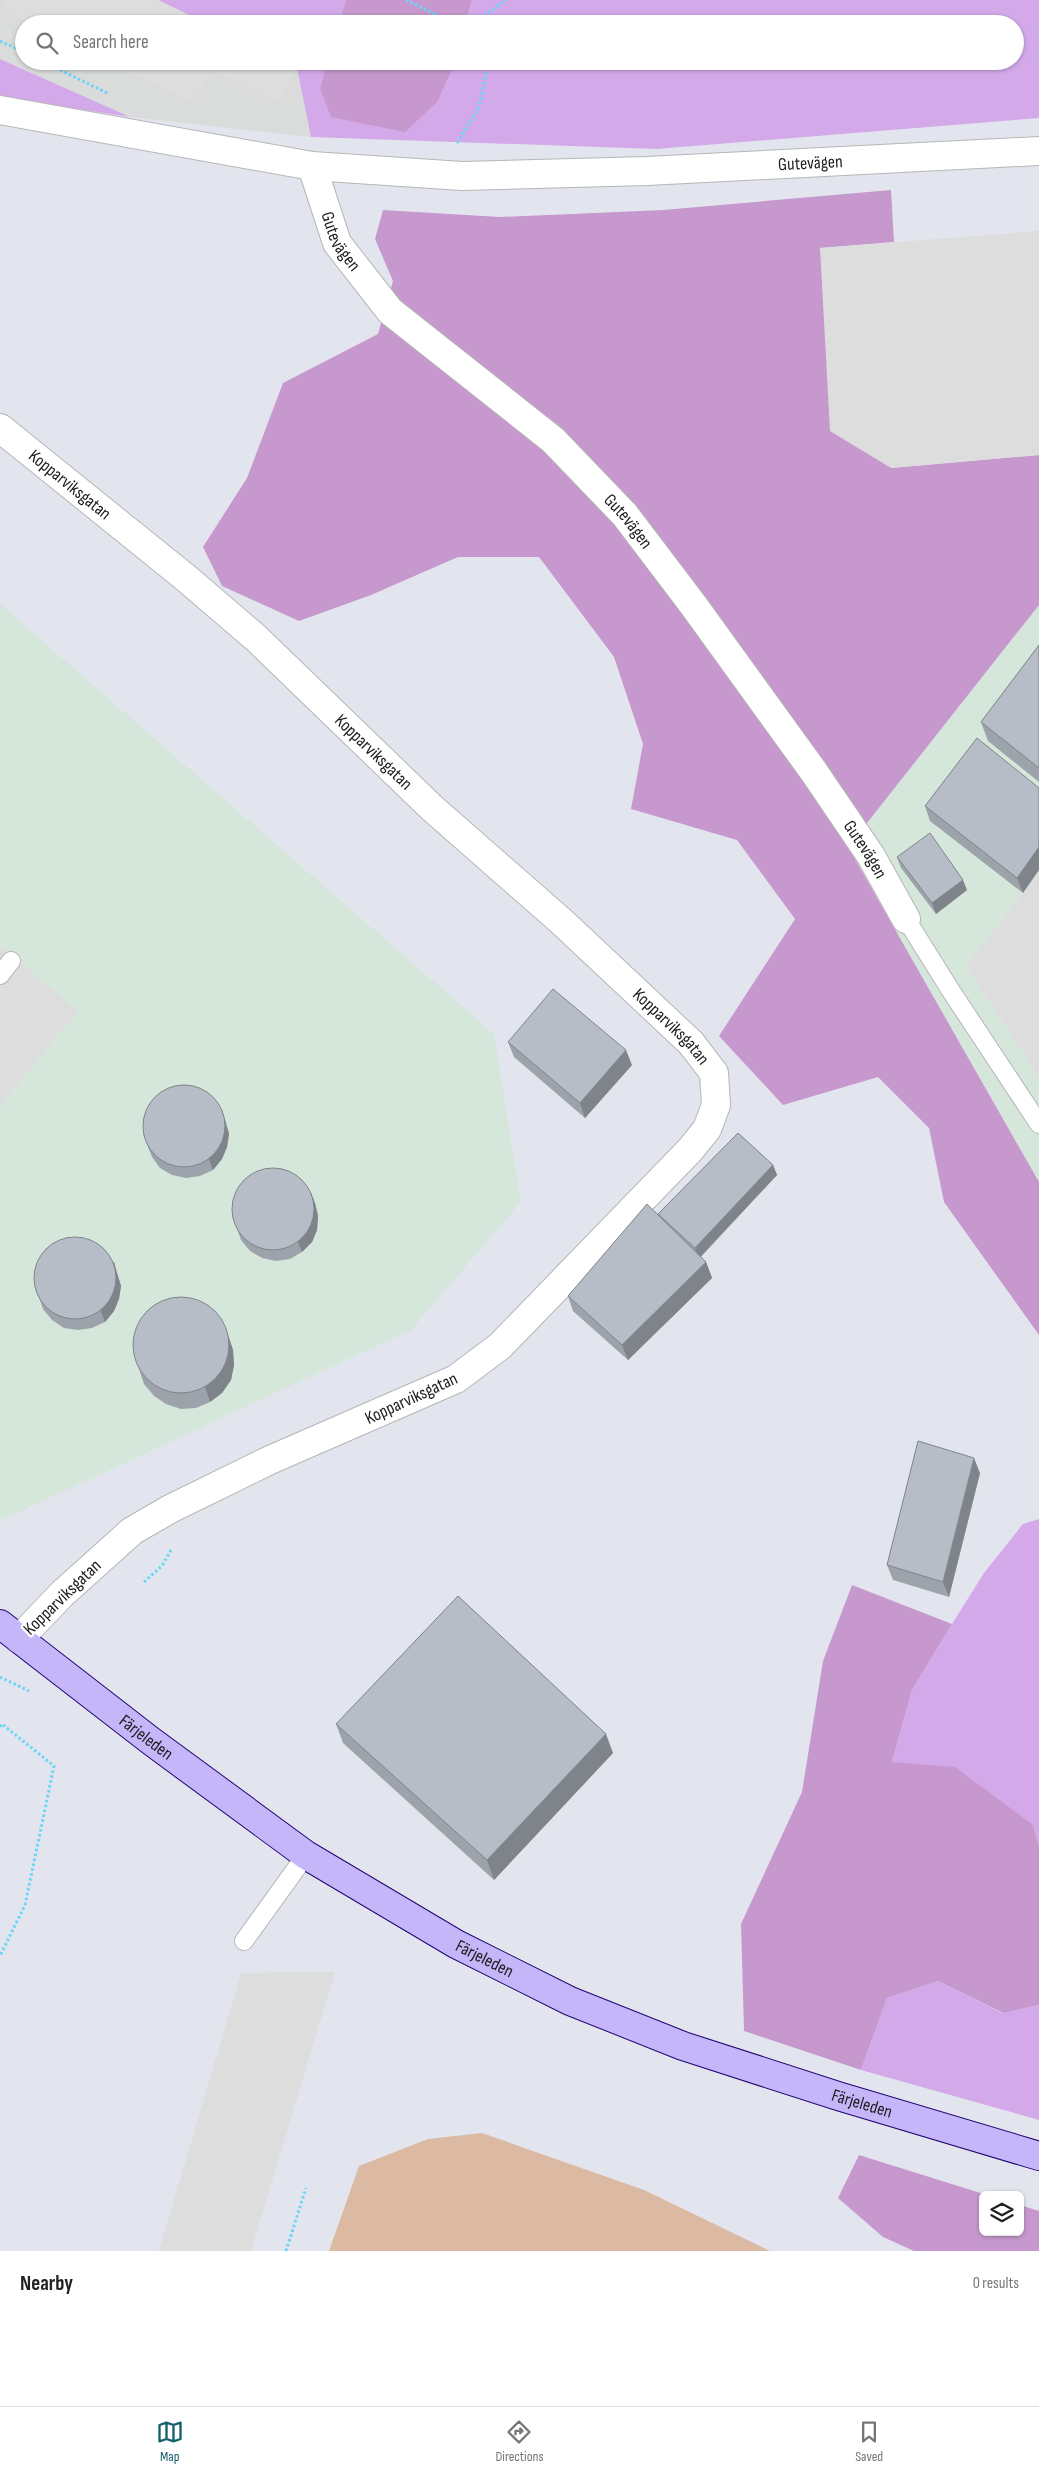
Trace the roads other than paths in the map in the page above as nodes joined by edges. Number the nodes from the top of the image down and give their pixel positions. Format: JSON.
{"nodes":[{"id":1,"x":0,"y":110,"type":"edge"},
{"id":2,"x":1039,"y":150,"type":"edge"},
{"id":3,"x":312,"y":166,"type":"junction"},
{"id":4,"x":0,"y":428,"type":"edge"},
{"id":5,"x":906,"y":919,"type":"joint"},
{"id":6,"x":1039,"y":1124,"type":"edge"},
{"id":7,"x":9,"y":1632,"type":"edge"},
{"id":8,"x":306,"y":1854,"type":"junction"},
{"id":9,"x":244,"y":1940,"type":"dead end"},
{"id":10,"x":1039,"y":2156,"type":"edge"}],
"edges":[{"from":1,"to":3,"type":"street","name":"Gutevägen"},
{"from":2,"to":3,"type":"street","name":"Gutevägen"},
{"from":3,"to":5,"type":"street","name":"Gutevägen"},
{"from":4,"to":7,"type":"street","name":"Kopparviksgatan"},
{"from":5,"to":6,"type":"lane"},
{"from":7,"to":8,"type":"main road","name":"Färjeleden"},
{"from":8,"to":9,"type":"lane"},
{"from":8,"to":10,"type":"main road","name":"Färjeleden"}]}
